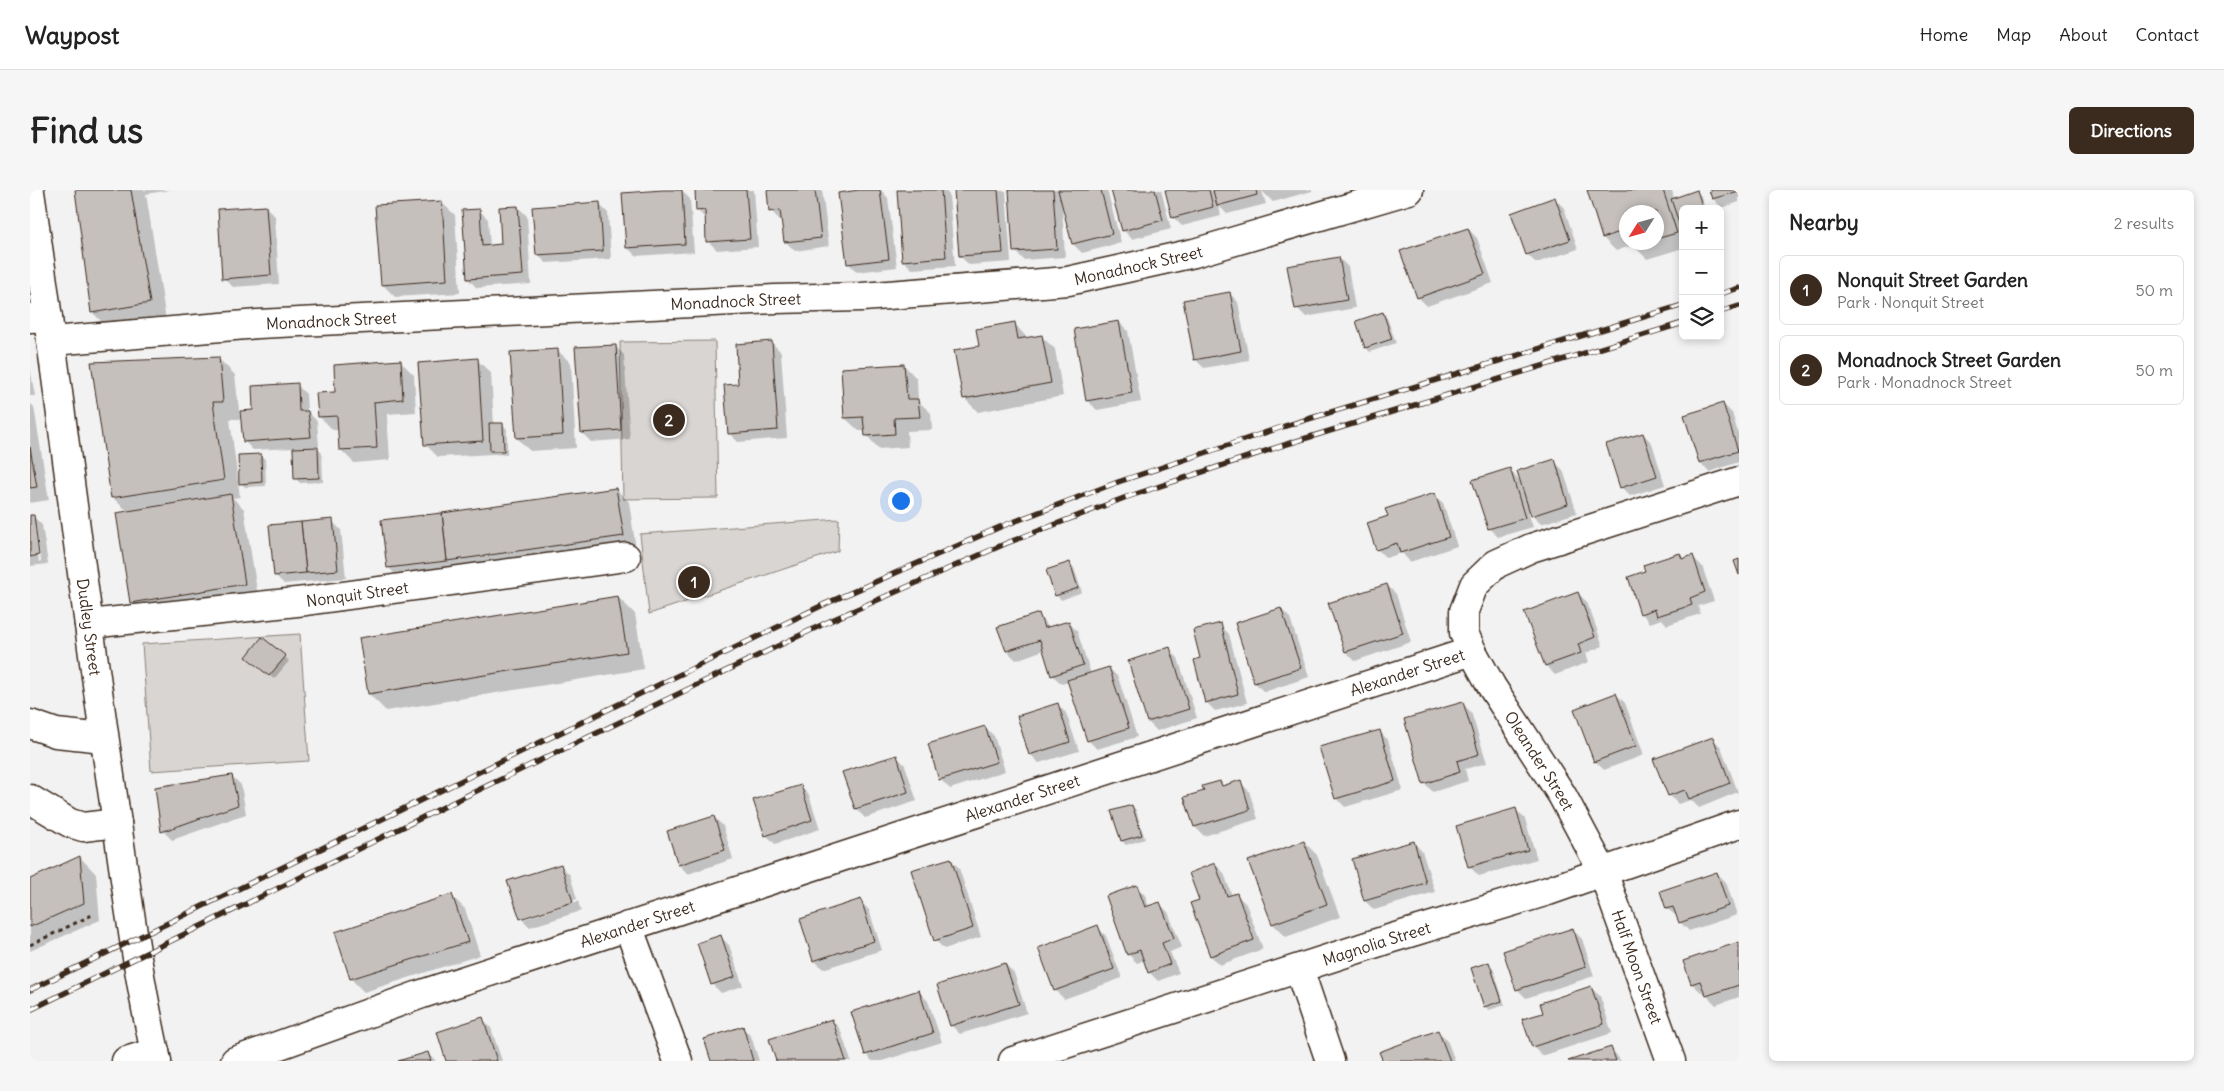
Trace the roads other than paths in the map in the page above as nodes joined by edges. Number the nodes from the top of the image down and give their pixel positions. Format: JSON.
{"nodes":[{"id":1,"x":1409,"y":190,"type":"edge"},
{"id":2,"x":30,"y":192,"type":"edge"},
{"id":3,"x":44,"y":325,"type":"edge"},
{"id":4,"x":1739,"y":481,"type":"edge"},
{"id":5,"x":626,"y":557,"type":"dead end"},
{"id":6,"x":89,"y":624,"type":"junction"},
{"id":7,"x":1472,"y":651,"type":"junction"},
{"id":8,"x":30,"y":724,"type":"edge"},
{"id":9,"x":104,"y":738,"type":"junction"},
{"id":10,"x":30,"y":799,"type":"edge"},
{"id":11,"x":117,"y":823,"type":"junction"},
{"id":12,"x":1739,"y":824,"type":"edge"},
{"id":13,"x":1603,"y":872,"type":"junction"},
{"id":14,"x":628,"y":926,"type":"junction"},
{"id":15,"x":1298,"y":969,"type":"junction"},
{"id":16,"x":156,"y":1056,"type":"edge"},
{"id":17,"x":126,"y":1061,"type":"edge"},
{"id":18,"x":235,"y":1061,"type":"edge"},
{"id":19,"x":678,"y":1061,"type":"edge"},
{"id":20,"x":1013,"y":1061,"type":"edge"},
{"id":21,"x":1330,"y":1061,"type":"edge"},
{"id":22,"x":1671,"y":1061,"type":"edge"}],
"edges":[{"from":1,"to":3,"type":"street","name":"Monadnock Street"},
{"from":2,"to":3,"type":"street","name":"Dudley Street"},
{"from":3,"to":6,"type":"street","name":"Dudley Street"},
{"from":4,"to":7,"type":"street","name":"Alexander Street"},
{"from":5,"to":6,"type":"street","name":"Nonquit Street"},
{"from":6,"to":9,"type":"street","name":"Dudley Street"},
{"from":7,"to":13,"type":"street","name":"Oleander Street"},
{"from":7,"to":14,"type":"street","name":"Alexander Street"},
{"from":8,"to":9,"type":"street"},
{"from":9,"to":11,"type":"street","name":"Dudley Street"},
{"from":10,"to":11,"type":"street"},
{"from":11,"to":16,"type":"street","name":"Dudley Street"},
{"from":12,"to":13,"type":"street","name":"Magnolia Street"},
{"from":13,"to":15,"type":"street","name":"Magnolia Street"},
{"from":13,"to":22,"type":"street","name":"Half Moon Street"},
{"from":14,"to":18,"type":"street","name":"Alexander Street"},
{"from":14,"to":19,"type":"street"},
{"from":15,"to":20,"type":"street","name":"Magnolia Street"},
{"from":15,"to":21,"type":"street"},
{"from":16,"to":17,"type":"street"}]}
